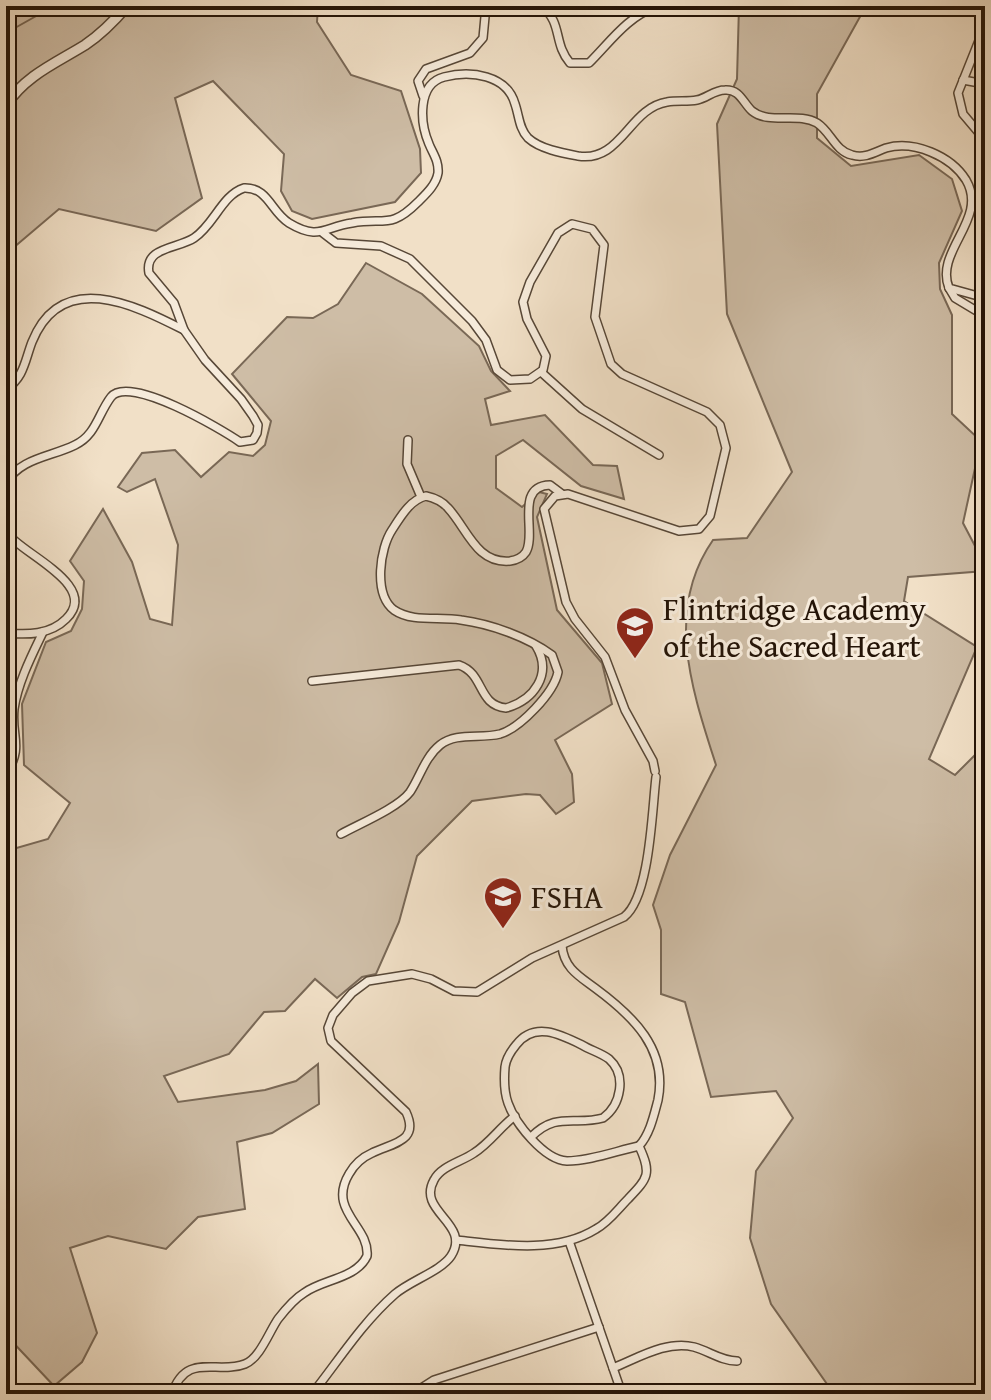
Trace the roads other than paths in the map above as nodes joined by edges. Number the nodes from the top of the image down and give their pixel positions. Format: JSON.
{"nodes":[{"id":1,"x":127,"y":6,"type":"edge"},
{"id":2,"x":486,"y":6,"type":"edge"},
{"id":3,"x":542,"y":6,"type":"edge"},
{"id":4,"x":657,"y":6,"type":"edge"},
{"id":5,"x":980,"y":6,"type":"edge"},
{"id":6,"x":963,"y":80,"type":"junction"},
{"id":7,"x":985,"y":84,"type":"edge"},
{"id":8,"x":10,"y":93,"type":"edge"},
{"id":9,"x":423,"y":99,"type":"junction"},
{"id":10,"x":6,"y":105,"type":"edge"},
{"id":11,"x":985,"y":140,"type":"edge"},
{"id":12,"x":323,"y":233,"type":"junction"},
{"id":13,"x":949,"y":288,"type":"junction"},
{"id":14,"x":985,"y":298,"type":"edge"},
{"id":15,"x":985,"y":316,"type":"edge"},
{"id":16,"x":184,"y":330,"type":"junction"},
{"id":17,"x":541,"y":372,"type":"junction"},
{"id":18,"x":6,"y":389,"type":"edge"},
{"id":19,"x":408,"y":440,"type":"dead end"},
{"id":20,"x":659,"y":455,"type":"dead end"},
{"id":21,"x":6,"y":483,"type":"edge"},
{"id":22,"x":562,"y":494,"type":"junction"},
{"id":23,"x":421,"y":497,"type":"junction"},
{"id":24,"x":6,"y":532,"type":"edge"},
{"id":25,"x":43,"y":632,"type":"junction"},
{"id":26,"x":6,"y":633,"type":"edge"},
{"id":27,"x":535,"y":644,"type":"junction"},
{"id":28,"x":312,"y":681,"type":"dead end"},
{"id":29,"x":6,"y":775,"type":"edge"},
{"id":30,"x":341,"y":834,"type":"dead end"},
{"id":31,"x":562,"y":946,"type":"junction"},
{"id":32,"x":515,"y":1116,"type":"junction"},
{"id":33,"x":531,"y":1137,"type":"junction"},
{"id":34,"x":639,"y":1146,"type":"junction"},
{"id":35,"x":456,"y":1240,"type":"junction"},
{"id":36,"x":569,"y":1241,"type":"junction"},
{"id":37,"x":599,"y":1327,"type":"junction"},
{"id":38,"x":737,"y":1361,"type":"dead end"},
{"id":39,"x":613,"y":1368,"type":"junction"},
{"id":40,"x":172,"y":1394,"type":"edge"},
{"id":41,"x":312,"y":1394,"type":"edge"},
{"id":42,"x":412,"y":1394,"type":"edge"},
{"id":43,"x":622,"y":1394,"type":"edge"}],
"edges":[{"from":1,"to":8,"type":"street"},
{"from":2,"to":9,"type":"street"},
{"from":3,"to":4,"type":"street"},
{"from":5,"to":6,"type":"street"},
{"from":6,"to":7,"type":"street"},
{"from":6,"to":11,"type":"street"},
{"from":8,"to":10,"type":"street"},
{"from":9,"to":12,"type":"street"},
{"from":9,"to":13,"type":"street"},
{"from":12,"to":16,"type":"street"},
{"from":12,"to":17,"type":"street"},
{"from":13,"to":14,"type":"street"},
{"from":13,"to":15,"type":"street"},
{"from":16,"to":18,"type":"street"},
{"from":16,"to":21,"type":"street"},
{"from":17,"to":20,"type":"street"},
{"from":17,"to":22,"type":"street"},
{"from":19,"to":23,"type":"street"},
{"from":22,"to":23,"type":"street"},
{"from":22,"to":31,"type":"street"},
{"from":23,"to":27,"type":"street"},
{"from":24,"to":25,"type":"street"},
{"from":25,"to":26,"type":"street"},
{"from":25,"to":29,"type":"street"},
{"from":27,"to":28,"type":"street"},
{"from":27,"to":30,"type":"street"},
{"from":31,"to":34,"type":"street"},
{"from":31,"to":40,"type":"street"},
{"from":32,"to":33,"type":"street"},
{"from":32,"to":33,"type":"street"},
{"from":32,"to":35,"type":"street"},
{"from":33,"to":34,"type":"street"},
{"from":34,"to":36,"type":"street"},
{"from":35,"to":36,"type":"street"},
{"from":35,"to":41,"type":"street"},
{"from":36,"to":37,"type":"street"},
{"from":37,"to":39,"type":"street"},
{"from":37,"to":42,"type":"street"},
{"from":38,"to":39,"type":"street"},
{"from":39,"to":43,"type":"street"}]}
